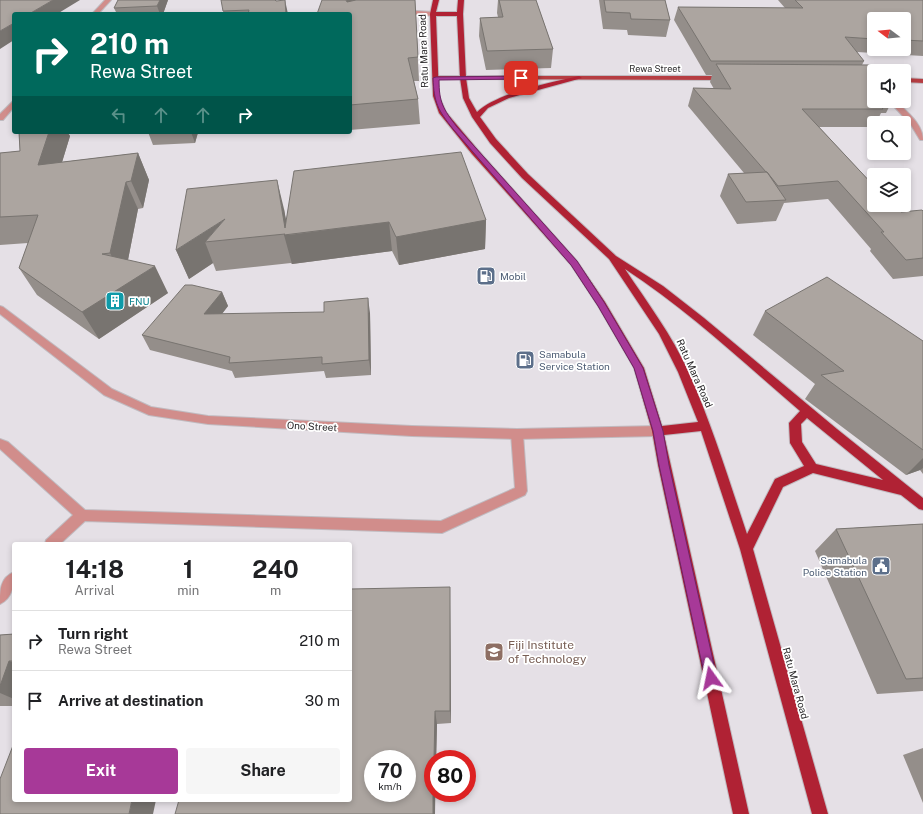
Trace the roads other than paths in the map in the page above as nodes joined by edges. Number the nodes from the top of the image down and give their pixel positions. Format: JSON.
{"nodes":[{"id":1,"x":108,"y":0,"type":"edge"},
{"id":2,"x":436,"y":0,"type":"edge"},
{"id":3,"x":461,"y":0,"type":"edge"},
{"id":4,"x":97,"y":12,"type":"edge"},
{"id":5,"x":398,"y":12,"type":"edge"},
{"id":6,"x":432,"y":14,"type":"junction"},
{"id":7,"x":460,"y":14,"type":"junction"},
{"id":8,"x":436,"y":78,"type":"junction"},
{"id":9,"x":463,"y":78,"type":"junction"},
{"id":10,"x":580,"y":78,"type":"junction"},
{"id":11,"x":729,"y":78,"type":"edge"},
{"id":12,"x":911,"y":80,"type":"edge"},
{"id":13,"x":923,"y":81,"type":"edge"},
{"id":14,"x":12,"y":105,"type":"edge"},
{"id":15,"x":899,"y":108,"type":"edge"},
{"id":16,"x":12,"y":112,"type":"edge"},
{"id":17,"x":2,"y":116,"type":"edge"},
{"id":18,"x":476,"y":117,"type":"junction"},
{"id":19,"x":923,"y":138,"type":"edge"},
{"id":20,"x":612,"y":257,"type":"junction"},
{"id":21,"x":0,"y":309,"type":"edge"},
{"id":22,"x":807,"y":411,"type":"junction"},
{"id":23,"x":705,"y":426,"type":"junction"},
{"id":24,"x":658,"y":431,"type":"junction"},
{"id":25,"x":517,"y":434,"type":"junction"},
{"id":26,"x":0,"y":444,"type":"edge"},
{"id":27,"x":812,"y":468,"type":"junction"},
{"id":28,"x":905,"y":491,"type":"junction"},
{"id":29,"x":923,"y":505,"type":"edge"},
{"id":30,"x":82,"y":515,"type":"junction"},
{"id":31,"x":53,"y":542,"type":"edge"},
{"id":32,"x":746,"y":549,"type":"junction"},
{"id":33,"x":12,"y":580,"type":"edge"},
{"id":34,"x":0,"y":597,"type":"edge"},
{"id":35,"x":741,"y":814,"type":"edge"},
{"id":36,"x":820,"y":814,"type":"edge"}],
"edges":[{"from":1,"to":4,"type":"street"},
{"from":2,"to":6,"type":"highway","name":"Ratu Mara Road"},
{"from":3,"to":7,"type":"highway","name":"Ratu Mara Road"},
{"from":5,"to":6,"type":"street"},
{"from":6,"to":7,"type":"highway"},
{"from":6,"to":8,"type":"highway","name":"Ratu Mara Road"},
{"from":7,"to":9,"type":"highway","name":"Ratu Mara Road"},
{"from":8,"to":9,"type":"main road","name":"Rewa Street"},
{"from":8,"to":24,"type":"highway","name":"Ratu Mara Road"},
{"from":9,"to":10,"type":"main road","name":"Rewa Street"},
{"from":9,"to":18,"type":"highway","name":"Ratu Mara Road"},
{"from":10,"to":11,"type":"main road","name":"Rewa Street"},
{"from":10,"to":18,"type":"highway"},
{"from":12,"to":13,"type":"main road"},
{"from":14,"to":17,"type":"street"},
{"from":15,"to":19,"type":"street"},
{"from":16,"to":17,"type":"street"},
{"from":18,"to":20,"type":"highway","name":"Ratu Mara Road"},
{"from":20,"to":22,"type":"highway"},
{"from":20,"to":23,"type":"highway","name":"Ratu Mara Road"},
{"from":21,"to":25,"type":"street","name":"Ono Street"},
{"from":22,"to":27,"type":"highway"},
{"from":22,"to":28,"type":"highway"},
{"from":23,"to":24,"type":"highway"},
{"from":23,"to":32,"type":"highway","name":"Ratu Mara Road"},
{"from":24,"to":25,"type":"street","name":"Ono Street"},
{"from":24,"to":35,"type":"highway","name":"Ratu Mara Road"},
{"from":25,"to":30,"type":"street"},
{"from":26,"to":30,"type":"street"},
{"from":27,"to":28,"type":"highway"},
{"from":27,"to":32,"type":"highway"},
{"from":28,"to":29,"type":"highway"},
{"from":30,"to":31,"type":"street"},
{"from":32,"to":36,"type":"highway","name":"Ratu Mara Road"},
{"from":33,"to":34,"type":"street"}]}
